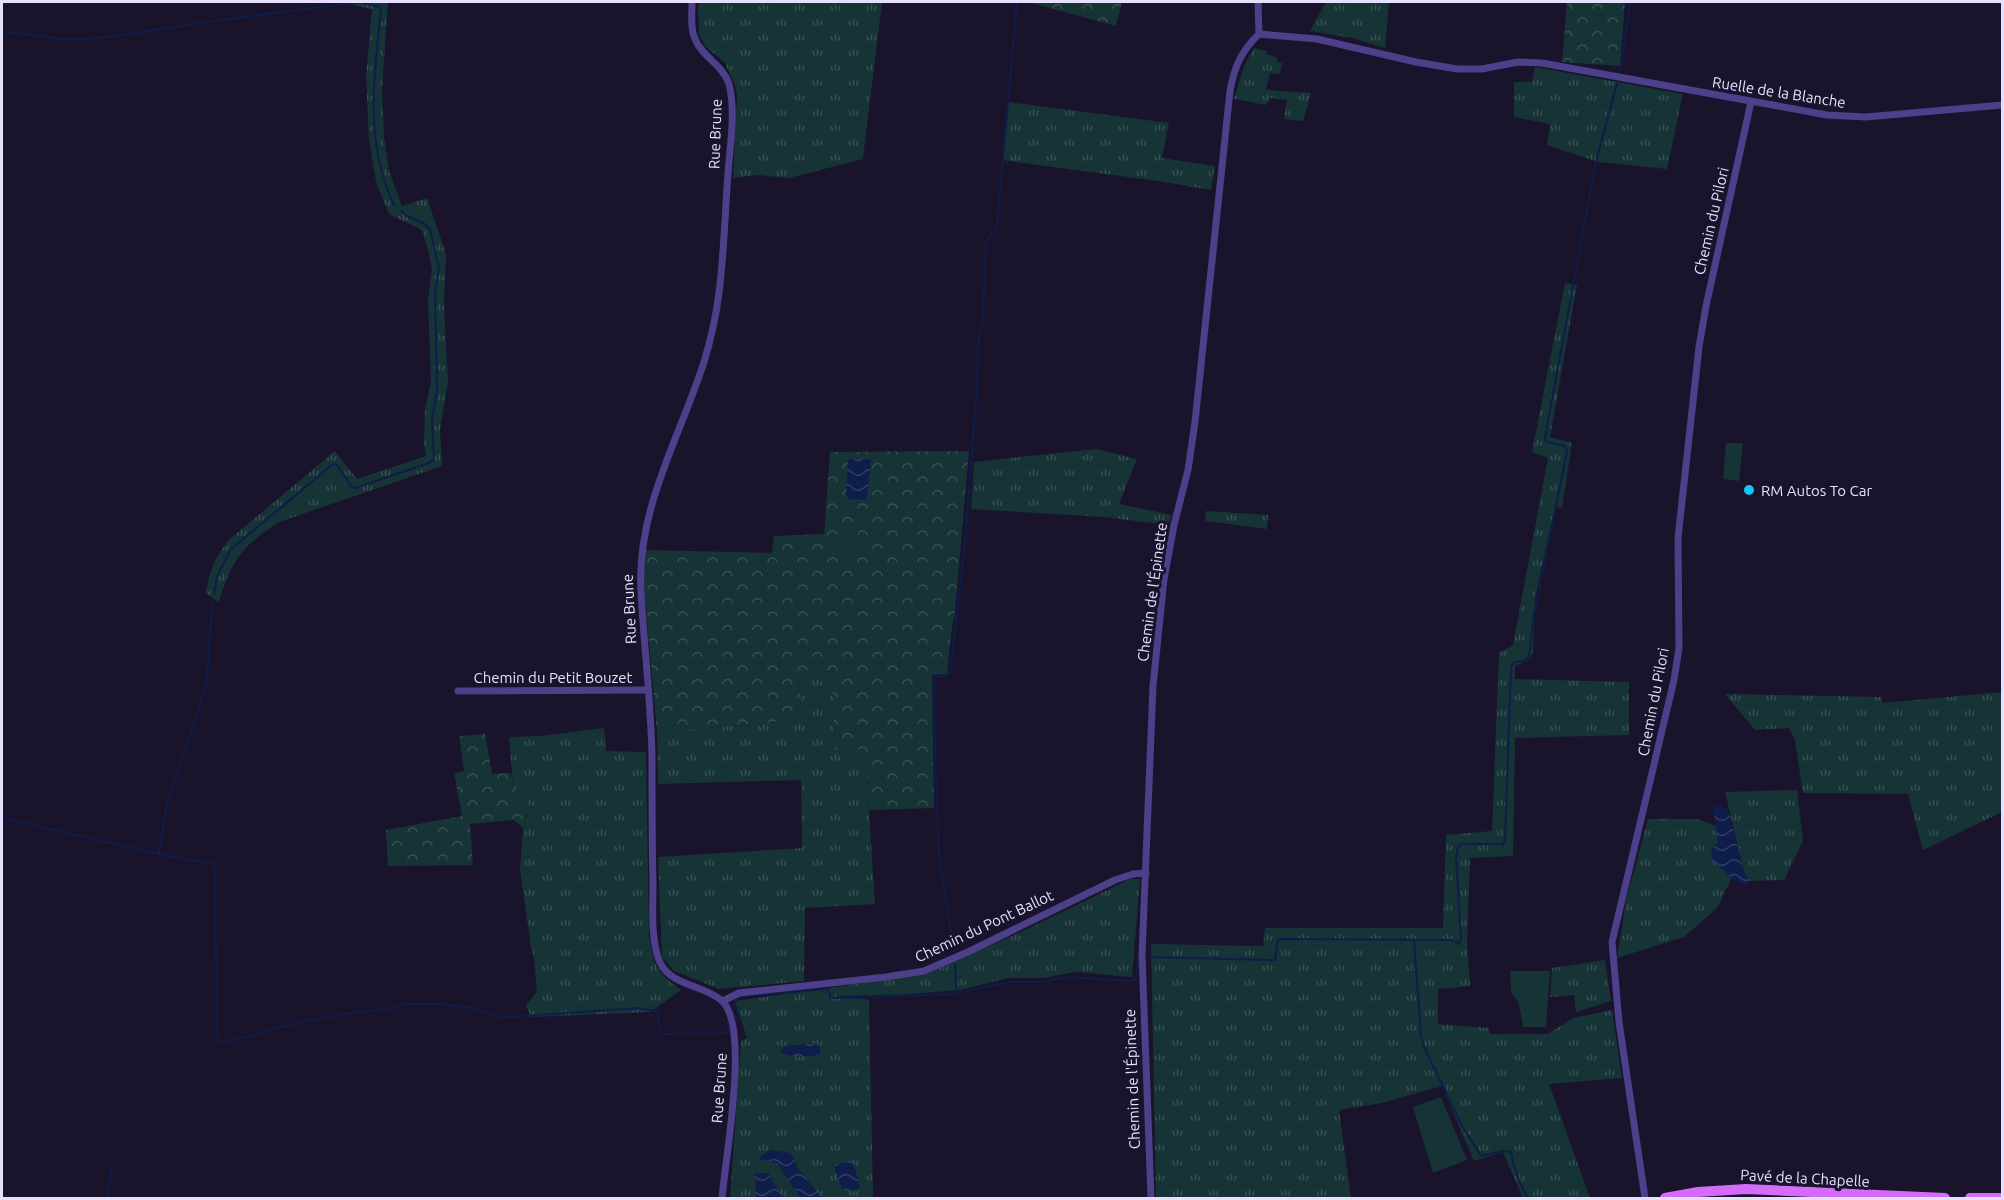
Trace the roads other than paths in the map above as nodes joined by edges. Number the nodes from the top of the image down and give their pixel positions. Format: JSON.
{"nodes":[{"id":1,"x":692,"y":2,"type":"edge"},
{"id":2,"x":1258,"y":2,"type":"edge"},
{"id":3,"x":1259,"y":34,"type":"junction"},
{"id":4,"x":1751,"y":102,"type":"junction"},
{"id":5,"x":2002,"y":105,"type":"edge"},
{"id":6,"x":648,"y":690,"type":"junction"},
{"id":7,"x":458,"y":691,"type":"dead end"},
{"id":8,"x":1146,"y":873,"type":"junction"},
{"id":9,"x":723,"y":1001,"type":"junction"},
{"id":10,"x":722,"y":1198,"type":"edge"},
{"id":11,"x":1151,"y":1198,"type":"edge"},
{"id":12,"x":1645,"y":1198,"type":"edge"},
{"id":13,"x":1665,"y":1198,"type":"edge"},
{"id":14,"x":1945,"y":1198,"type":"edge"},
{"id":15,"x":1970,"y":1198,"type":"edge"},
{"id":16,"x":2002,"y":1198,"type":"edge"}],
"edges":[{"from":1,"to":6,"type":"street","name":"Rue Brune"},
{"from":2,"to":3,"type":"street"},
{"from":3,"to":4,"type":"street","name":"Ruelle de la Blanche"},
{"from":3,"to":8,"type":"street","name":"Chemin de l'Épinette"},
{"from":4,"to":5,"type":"street","name":"Ruelle de la Blanche"},
{"from":4,"to":12,"type":"street","name":"Chemin du Pilori"},
{"from":6,"to":7,"type":"street","name":"Chemin du Petit Bouzet"},
{"from":6,"to":9,"type":"street","name":"Rue Brune"},
{"from":8,"to":9,"type":"street","name":"Chemin du Pont Ballot"},
{"from":8,"to":11,"type":"street","name":"Chemin de l'Épinette"},
{"from":9,"to":10,"type":"street","name":"Rue Brune"},
{"from":13,"to":14,"type":"main road","name":"Pavé de la Chapelle"},
{"from":15,"to":16,"type":"main road"}]}
